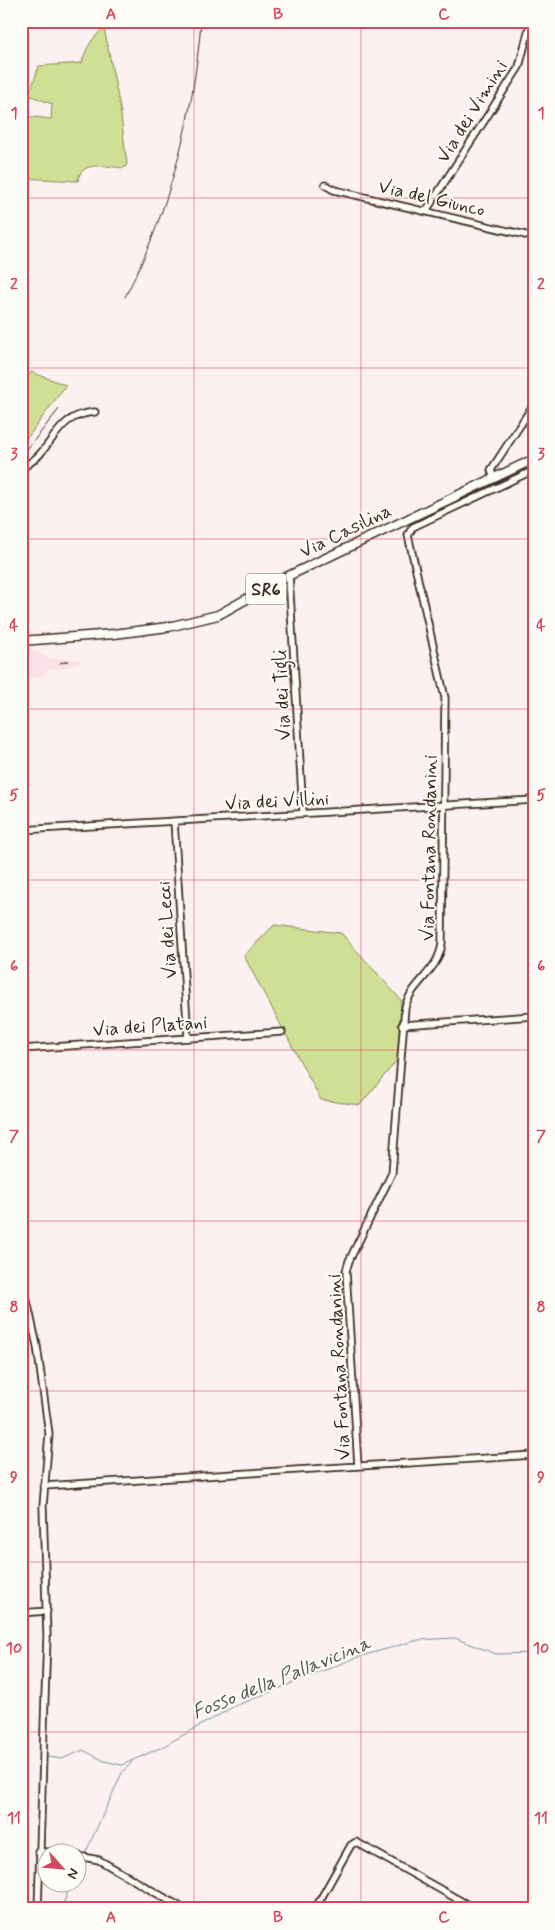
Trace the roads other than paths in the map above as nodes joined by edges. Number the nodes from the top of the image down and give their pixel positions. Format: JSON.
{"nodes":[{"id":1,"x":531,"y":21,"type":"edge"},
{"id":2,"x":325,"y":185,"type":"dead end"},
{"id":3,"x":426,"y":211,"type":"junction"},
{"id":4,"x":534,"y":236,"type":"edge"},
{"id":5,"x":534,"y":404,"type":"edge"},
{"id":6,"x":95,"y":412,"type":"dead end"},
{"id":7,"x":534,"y":459,"type":"edge"},
{"id":8,"x":21,"y":469,"type":"edge"},
{"id":9,"x":534,"y":470,"type":"edge"},
{"id":10,"x":494,"y":478,"type":"junction"},
{"id":11,"x":289,"y":576,"type":"junction"},
{"id":12,"x":21,"y":641,"type":"edge"},
{"id":13,"x":534,"y":800,"type":"edge"},
{"id":14,"x":445,"y":805,"type":"junction"},
{"id":15,"x":303,"y":813,"type":"junction"},
{"id":16,"x":174,"y":821,"type":"junction"},
{"id":17,"x":21,"y":830,"type":"edge"},
{"id":18,"x":534,"y":1016,"type":"edge"},
{"id":19,"x":402,"y":1025,"type":"junction"},
{"id":20,"x":282,"y":1032,"type":"dead end"},
{"id":21,"x":188,"y":1038,"type":"junction"},
{"id":22,"x":21,"y":1049,"type":"edge"},
{"id":23,"x":21,"y":1232,"type":"edge"},
{"id":24,"x":534,"y":1455,"type":"edge"},
{"id":25,"x":358,"y":1466,"type":"junction"},
{"id":26,"x":44,"y":1486,"type":"junction"},
{"id":27,"x":47,"y":1611,"type":"junction"},
{"id":28,"x":21,"y":1612,"type":"edge"},
{"id":29,"x":38,"y":1842,"type":"edge"},
{"id":30,"x":88,"y":1858,"type":"edge"},
{"id":31,"x":38,"y":1892,"type":"edge"},
{"id":32,"x":21,"y":1908,"type":"edge"},
{"id":33,"x":38,"y":1908,"type":"edge"},
{"id":34,"x":184,"y":1909,"type":"edge"},
{"id":35,"x":315,"y":1909,"type":"edge"},
{"id":36,"x":475,"y":1909,"type":"edge"}],
"edges":[{"from":1,"to":3,"type":"street","name":"Via dei Vimini"},
{"from":2,"to":3,"type":"street","name":"Via del Giunco"},
{"from":3,"to":4,"type":"street","name":"Via del Giunco"},
{"from":5,"to":10,"type":"street"},
{"from":6,"to":8,"type":"street"},
{"from":7,"to":10,"type":"main road","name":"Via Casilina","number":"SR6"},
{"from":9,"to":14,"type":"street","name":"Via Fontana Rondanini"},
{"from":10,"to":11,"type":"main road","name":"Via Casilina","number":"SR6"},
{"from":11,"to":12,"type":"main road","name":"Via Casilina","number":"SR6"},
{"from":11,"to":15,"type":"street","name":"Via dei Tigli"},
{"from":13,"to":14,"type":"street","name":"Via dei Villini"},
{"from":14,"to":15,"type":"street","name":"Via dei Villini"},
{"from":14,"to":19,"type":"street","name":"Via Fontana Rondanini"},
{"from":15,"to":16,"type":"street","name":"Via dei Villini"},
{"from":16,"to":17,"type":"street","name":"Via dei Villini"},
{"from":16,"to":21,"type":"street","name":"Via dei Lecci"},
{"from":18,"to":19,"type":"street"},
{"from":19,"to":25,"type":"street","name":"Via Fontana Rondanini"},
{"from":20,"to":21,"type":"street","name":"Via dei Platani"},
{"from":21,"to":22,"type":"street","name":"Via dei Platani"},
{"from":23,"to":26,"type":"street"},
{"from":24,"to":25,"type":"street"},
{"from":25,"to":26,"type":"street"},
{"from":26,"to":27,"type":"street"},
{"from":27,"to":28,"type":"street"},
{"from":27,"to":29,"type":"street"},
{"from":30,"to":34,"type":"street"},
{"from":31,"to":33,"type":"street"},
{"from":32,"to":33,"type":"street"},
{"from":35,"to":36,"type":"street"}]}
